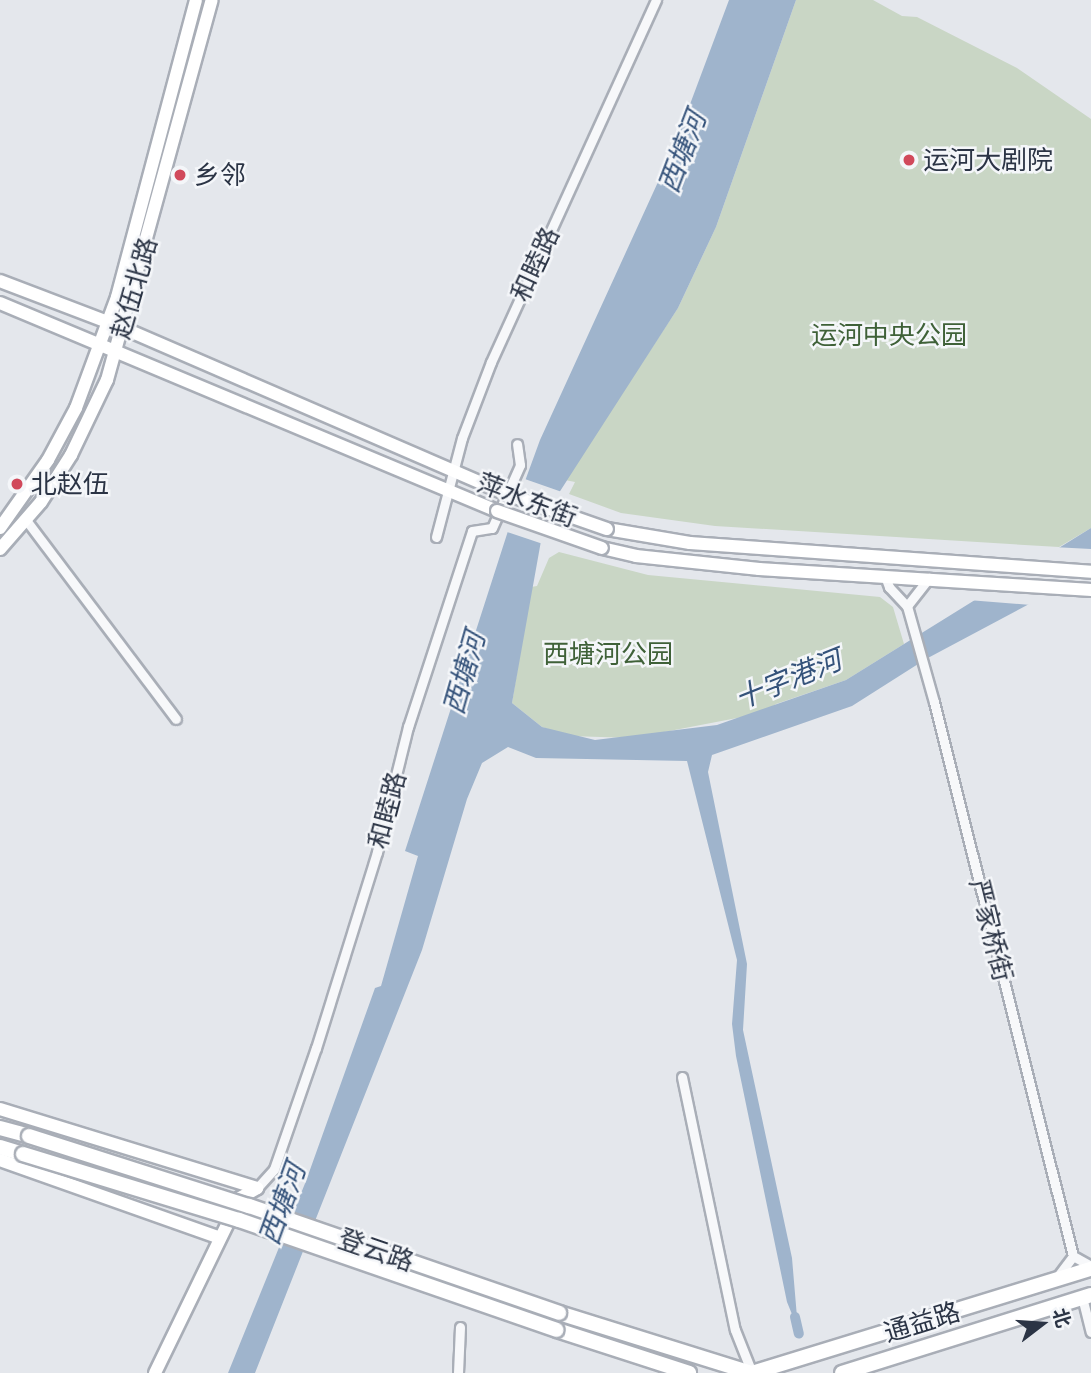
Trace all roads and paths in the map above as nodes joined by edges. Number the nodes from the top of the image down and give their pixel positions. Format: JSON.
{"nodes":[{"id":1,"x":196,"y":0,"type":"edge"},
{"id":2,"x":212,"y":0,"type":"edge"},
{"id":3,"x":656,"y":0,"type":"edge"},
{"id":4,"x":0,"y":281,"type":"edge"},
{"id":5,"x":0,"y":303,"type":"edge"},
{"id":6,"x":107,"y":323,"type":"junction"},
{"id":7,"x":123,"y":328,"type":"junction"},
{"id":8,"x":100,"y":345,"type":"junction"},
{"id":9,"x":115,"y":352,"type":"junction"},
{"id":10,"x":517,"y":444,"type":"dead end"},
{"id":11,"x":454,"y":472,"type":"junction"},
{"id":12,"x":450,"y":490,"type":"junction"},
{"id":13,"x":26,"y":520,"type":"junction"},
{"id":14,"x":0,"y":528,"type":"edge"},
{"id":15,"x":436,"y":537,"type":"dead end"},
{"id":16,"x":0,"y":549,"type":"edge"},
{"id":17,"x":1091,"y":572,"type":"edge"},
{"id":18,"x":885,"y":576,"type":"junction"},
{"id":19,"x":929,"y":578,"type":"junction"},
{"id":20,"x":1091,"y":590,"type":"edge"},
{"id":21,"x":907,"y":606,"type":"junction"},
{"id":22,"x":176,"y":719,"type":"dead end"},
{"id":23,"x":682,"y":1077,"type":"dead end"},
{"id":24,"x":0,"y":1109,"type":"edge"},
{"id":25,"x":0,"y":1128,"type":"edge"},
{"id":26,"x":0,"y":1147,"type":"edge"},
{"id":27,"x":0,"y":1160,"type":"edge"},
{"id":28,"x":257,"y":1188,"type":"junction"},
{"id":29,"x":220,"y":1238,"type":"junction"},
{"id":30,"x":1073,"y":1256,"type":"junction"},
{"id":31,"x":1091,"y":1268,"type":"edge"},
{"id":32,"x":1055,"y":1280,"type":"junction"},
{"id":33,"x":1087,"y":1296,"type":"edge"},
{"id":34,"x":460,"y":1326,"type":"dead end"},
{"id":35,"x":1091,"y":1332,"type":"edge"},
{"id":36,"x":155,"y":1373,"type":"edge"},
{"id":37,"x":458,"y":1373,"type":"edge"},
{"id":38,"x":689,"y":1373,"type":"edge"},
{"id":39,"x":752,"y":1373,"type":"edge"},
{"id":40,"x":842,"y":1373,"type":"edge"}],
"edges":[{"from":1,"to":6,"type":"main road","name":"赵伍北路"},
{"from":2,"to":7,"type":"main road","name":"赵伍北路"},
{"from":3,"to":11,"type":"street","name":"和睦路"},
{"from":4,"to":6,"type":"main road","name":"萍水东街"},
{"from":5,"to":8,"type":"main road","name":"萍水东街"},
{"from":6,"to":7,"type":"main road","name":"萍水东街"},
{"from":6,"to":8,"type":"main road","name":"赵伍北路"},
{"from":7,"to":9,"type":"main road","name":"赵伍北路"},
{"from":7,"to":11,"type":"main road","name":"萍水东街"},
{"from":8,"to":9,"type":"main road","name":"萍水东街"},
{"from":8,"to":14,"type":"main road","name":"赵伍北路"},
{"from":9,"to":12,"type":"main road","name":"萍水东街"},
{"from":9,"to":13,"type":"main road","name":"赵伍北路"},
{"from":10,"to":28,"type":"street","name":"和睦路"},
{"from":11,"to":12,"type":"street","name":"和睦路"},
{"from":11,"to":17,"type":"main road","name":"萍水东街","bridge":true},
{"from":12,"to":15,"type":"street","name":"和睦路"},
{"from":12,"to":18,"type":"main road","name":"萍水东街","bridge":true},
{"from":13,"to":16,"type":"main road","name":"赵伍北路"},
{"from":13,"to":22,"type":"street"},
{"from":18,"to":19,"type":"main road","name":"萍水东街"},
{"from":18,"to":21,"type":"street","name":"严家桥街"},
{"from":19,"to":20,"type":"main road","name":"萍水东街"},
{"from":19,"to":21,"type":"street"},
{"from":21,"to":30,"type":"street","name":"严家桥街"},
{"from":23,"to":39,"type":"street"},
{"from":24,"to":28,"type":"main road"},
{"from":25,"to":39,"type":"main road","name":"登云路","bridge":true},
{"from":26,"to":38,"type":"main road","name":"登云路","bridge":true},
{"from":27,"to":29,"type":"main road"},
{"from":28,"to":29,"type":"main road"},
{"from":29,"to":36,"type":"main road"},
{"from":30,"to":31,"type":"street"},
{"from":30,"to":32,"type":"street"},
{"from":31,"to":32,"type":"main road","name":"通益路"},
{"from":32,"to":39,"type":"main road","name":"通益路"},
{"from":33,"to":35,"type":"street"},
{"from":33,"to":40,"type":"main road","name":"通益路"},
{"from":34,"to":37,"type":"street"}]}
